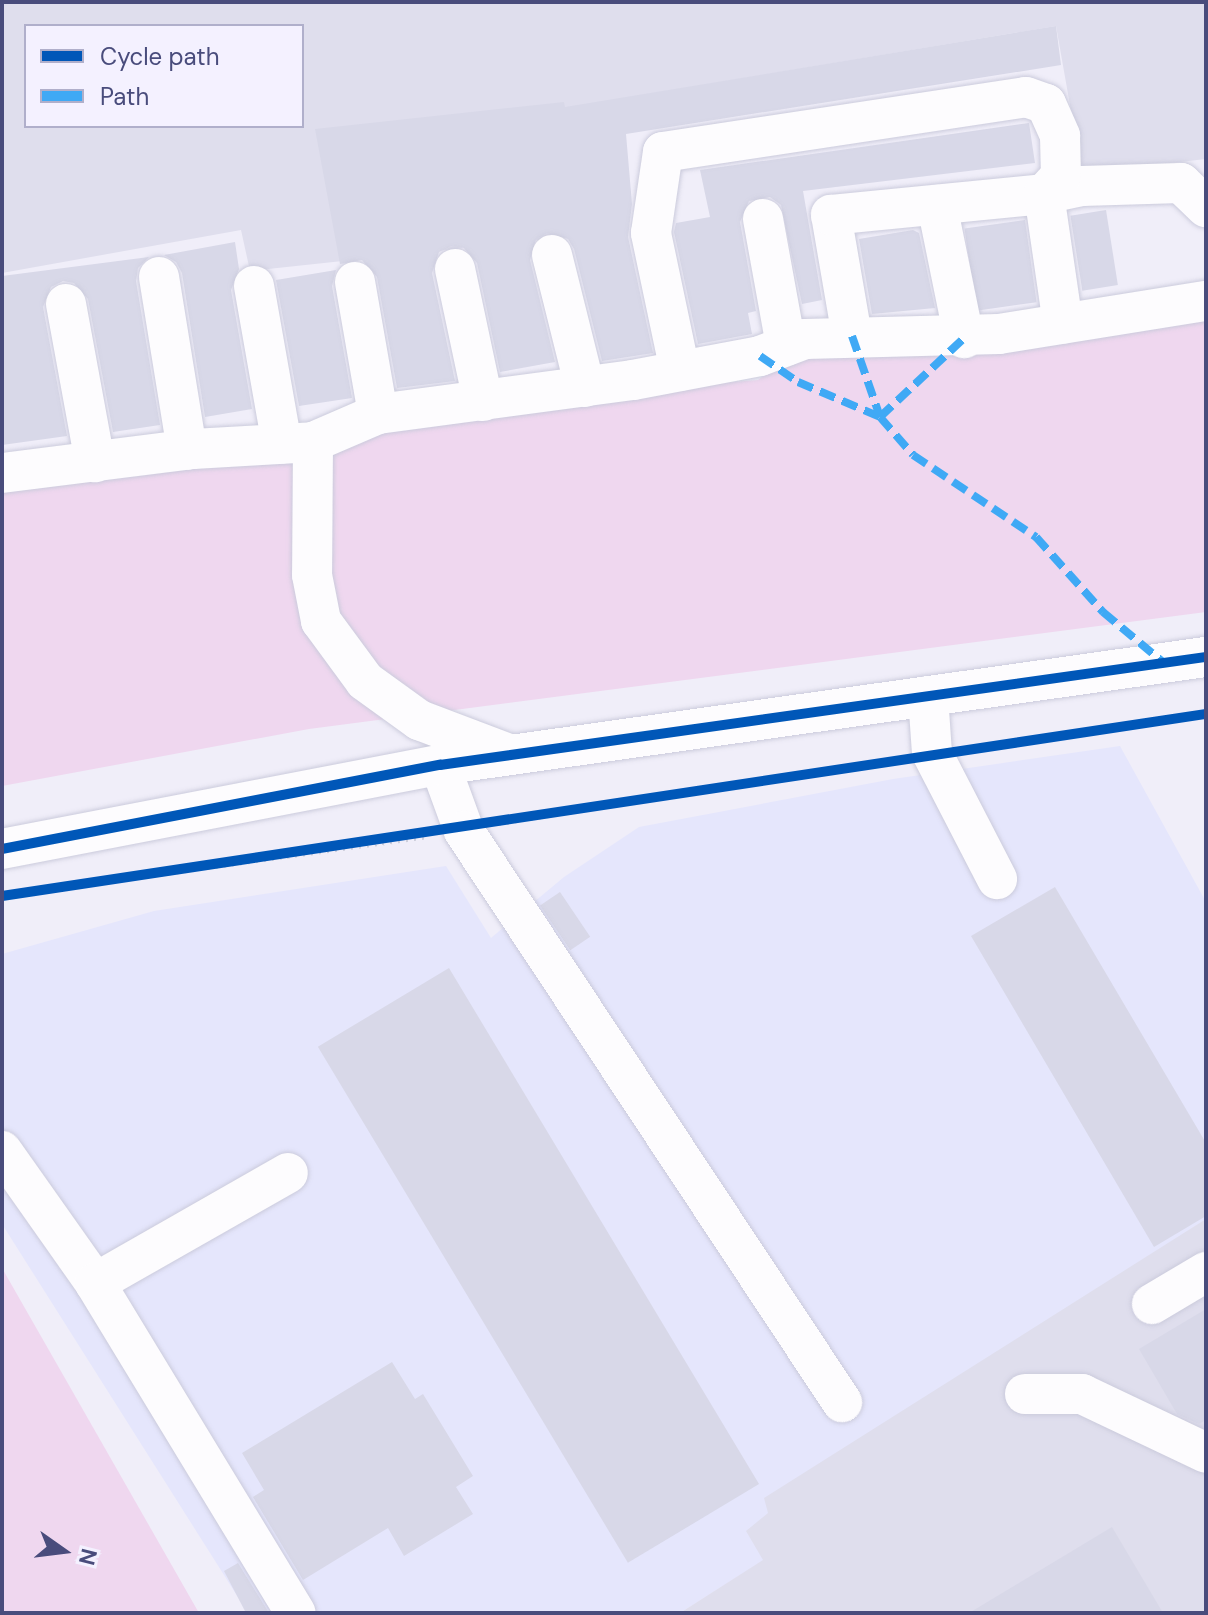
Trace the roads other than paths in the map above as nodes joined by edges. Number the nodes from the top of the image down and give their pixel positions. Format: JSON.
{"nodes":[{"id":1,"x":1198,"y":190,"type":"edge"},
{"id":2,"x":1044,"y":194,"type":"junction"},
{"id":3,"x":937,"y":205,"type":"junction"},
{"id":4,"x":763,"y":219,"type":"dead end"},
{"id":5,"x":552,"y":255,"type":"dead end"},
{"id":6,"x":455,"y":269,"type":"dead end"},
{"id":7,"x":159,"y":277,"type":"dead end"},
{"id":8,"x":355,"y":282,"type":"dead end"},
{"id":9,"x":254,"y":286,"type":"dead end"},
{"id":10,"x":1206,"y":301,"type":"edge"},
{"id":11,"x":66,"y":304,"type":"dead end"},
{"id":12,"x":1063,"y":324,"type":"junction"},
{"id":13,"x":852,"y":336,"type":"junction"},
{"id":14,"x":964,"y":338,"type":"junction"},
{"id":15,"x":786,"y":346,"type":"junction"},
{"id":16,"x":680,"y":371,"type":"junction"},
{"id":17,"x":585,"y":387,"type":"junction"},
{"id":18,"x":483,"y":401,"type":"junction"},
{"id":19,"x":378,"y":414,"type":"junction"},
{"id":20,"x":298,"y":443,"type":"junction"},
{"id":21,"x":187,"y":450,"type":"junction"},
{"id":22,"x":95,"y":462,"type":"junction"},
{"id":23,"x":2,"y":473,"type":"edge"},
{"id":24,"x":1206,"y":657,"type":"edge"},
{"id":25,"x":928,"y":696,"type":"junction"},
{"id":26,"x":509,"y":754,"type":"junction"},
{"id":27,"x":440,"y":765,"type":"junction"},
{"id":28,"x":2,"y":849,"type":"edge"},
{"id":29,"x":997,"y":879,"type":"dead end"},
{"id":30,"x":2,"y":1151,"type":"edge"},
{"id":31,"x":288,"y":1173,"type":"dead end"},
{"id":32,"x":1206,"y":1272,"type":"edge"},
{"id":33,"x":95,"y":1283,"type":"junction"},
{"id":34,"x":1152,"y":1304,"type":"dead end"},
{"id":35,"x":1025,"y":1394,"type":"dead end"},
{"id":36,"x":842,"y":1402,"type":"dead end"},
{"id":37,"x":1206,"y":1453,"type":"edge"},
{"id":38,"x":296,"y":1613,"type":"edge"}],
"edges":[{"from":1,"to":2,"type":"street"},
{"from":2,"to":3,"type":"street"},
{"from":2,"to":12,"type":"street"},
{"from":2,"to":16,"type":"street"},
{"from":3,"to":13,"type":"street"},
{"from":3,"to":14,"type":"street"},
{"from":4,"to":15,"type":"street"},
{"from":5,"to":17,"type":"street"},
{"from":6,"to":18,"type":"street"},
{"from":7,"to":21,"type":"street"},
{"from":8,"to":19,"type":"street"},
{"from":9,"to":20,"type":"street"},
{"from":10,"to":12,"type":"street"},
{"from":11,"to":22,"type":"street"},
{"from":12,"to":14,"type":"street"},
{"from":13,"to":14,"type":"street"},
{"from":13,"to":15,"type":"street"},
{"from":15,"to":16,"type":"street"},
{"from":16,"to":17,"type":"street"},
{"from":17,"to":18,"type":"street"},
{"from":18,"to":19,"type":"street"},
{"from":19,"to":20,"type":"street"},
{"from":20,"to":21,"type":"street"},
{"from":20,"to":26,"type":"street"},
{"from":21,"to":22,"type":"street"},
{"from":22,"to":23,"type":"street"},
{"from":24,"to":25,"type":"street"},
{"from":25,"to":26,"type":"street"},
{"from":25,"to":29,"type":"street"},
{"from":26,"to":27,"type":"street"},
{"from":27,"to":28,"type":"street"},
{"from":27,"to":36,"type":"street"},
{"from":30,"to":33,"type":"street"},
{"from":31,"to":33,"type":"street"},
{"from":32,"to":34,"type":"street"},
{"from":33,"to":38,"type":"street"},
{"from":35,"to":37,"type":"street"}]}
